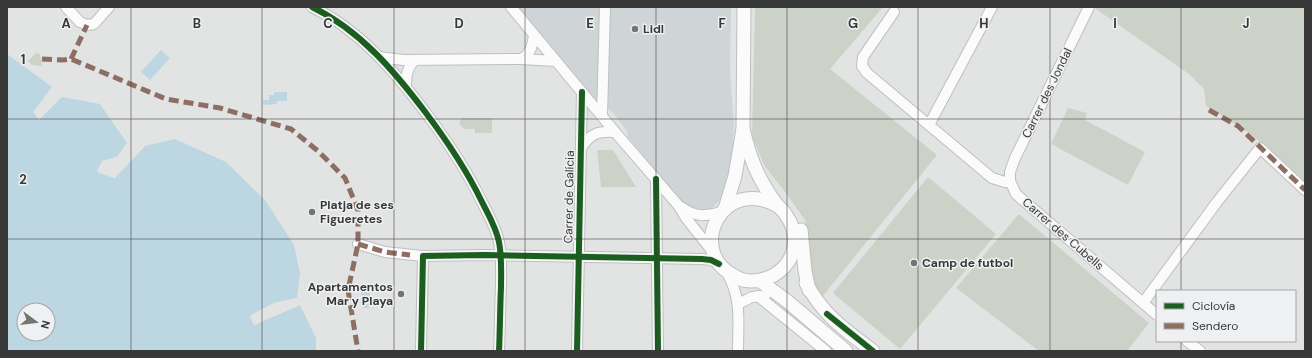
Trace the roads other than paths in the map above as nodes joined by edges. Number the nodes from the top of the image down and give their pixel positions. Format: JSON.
{"nodes":[{"id":1,"x":66,"y":7,"type":"edge"},
{"id":2,"x":109,"y":7,"type":"edge"},
{"id":3,"x":511,"y":7,"type":"edge"},
{"id":4,"x":605,"y":7,"type":"edge"},
{"id":5,"x":744,"y":7,"type":"edge"},
{"id":6,"x":992,"y":7,"type":"edge"},
{"id":7,"x":1089,"y":7,"type":"edge"},
{"id":8,"x":317,"y":8,"type":"edge"},
{"id":9,"x":894,"y":12,"type":"dead end"},
{"id":10,"x":534,"y":36,"type":"junction"},
{"id":11,"x":379,"y":57,"type":"junction"},
{"id":12,"x":521,"y":59,"type":"junction"},
{"id":13,"x":415,"y":60,"type":"junction"},
{"id":14,"x":556,"y":61,"type":"junction"},
{"id":15,"x":406,"y":86,"type":"junction"},
{"id":16,"x":582,"y":92,"type":"junction"},
{"id":17,"x":602,"y":116,"type":"junction"},
{"id":18,"x":929,"y":125,"type":"junction"},
{"id":19,"x":743,"y":129,"type":"junction"},
{"id":20,"x":615,"y":132,"type":"junction"},
{"id":21,"x":581,"y":148,"type":"junction"},
{"id":22,"x":755,"y":167,"type":"junction"},
{"id":23,"x":656,"y":179,"type":"junction"},
{"id":24,"x":1010,"y":181,"type":"junction"},
{"id":25,"x":1305,"y":190,"type":"edge"},
{"id":26,"x":678,"y":205,"type":"junction"},
{"id":27,"x":778,"y":206,"type":"junction"},
{"id":28,"x":724,"y":210,"type":"junction"},
{"id":29,"x":794,"y":243,"type":"junction"},
{"id":30,"x":358,"y":244,"type":"dead end"},
{"id":31,"x":423,"y":256,"type":"junction"},
{"id":32,"x":501,"y":256,"type":"junction"},
{"id":33,"x":580,"y":257,"type":"junction"},
{"id":34,"x":657,"y":258,"type":"junction"},
{"id":35,"x":720,"y":263,"type":"junction"},
{"id":36,"x":758,"y":281,"type":"junction"},
{"id":37,"x":809,"y":290,"type":"junction"},
{"id":38,"x":758,"y":296,"type":"junction"},
{"id":39,"x":787,"y":301,"type":"junction"},
{"id":40,"x":742,"y":302,"type":"junction"},
{"id":41,"x":1143,"y":303,"type":"junction"},
{"id":42,"x":738,"y":312,"type":"junction"},
{"id":43,"x":1156,"y":314,"type":"edge"},
{"id":44,"x":1188,"y":342,"type":"edge"},
{"id":45,"x":828,"y":348,"type":"edge"},
{"id":46,"x":421,"y":351,"type":"edge"},
{"id":47,"x":500,"y":351,"type":"edge"},
{"id":48,"x":577,"y":351,"type":"edge"},
{"id":49,"x":658,"y":351,"type":"edge"},
{"id":50,"x":738,"y":351,"type":"edge"},
{"id":51,"x":846,"y":351,"type":"edge"},
{"id":52,"x":873,"y":351,"type":"edge"},
{"id":53,"x":1200,"y":351,"type":"edge"}],
"edges":[{"from":1,"to":2,"type":"street"},
{"from":3,"to":10,"type":"street"},
{"from":4,"to":17,"type":"street"},
{"from":5,"to":19,"type":"main road"},
{"from":6,"to":18,"type":"street"},
{"from":7,"to":24,"type":"street","name":"Carrer des Jondal"},
{"from":8,"to":11,"type":"street"},
{"from":9,"to":18,"type":"street"},
{"from":10,"to":12,"type":"street"},
{"from":10,"to":14,"type":"street"},
{"from":11,"to":13,"type":"street"},
{"from":11,"to":15,"type":"street"},
{"from":12,"to":13,"type":"street"},
{"from":12,"to":14,"type":"street"},
{"from":13,"to":15,"type":"street"},
{"from":14,"to":16,"type":"street"},
{"from":15,"to":32,"type":"street"},
{"from":16,"to":17,"type":"street"},
{"from":16,"to":21,"type":"street","name":"Carrer de Galícia"},
{"from":17,"to":20,"type":"street"},
{"from":18,"to":24,"type":"street"},
{"from":19,"to":22,"type":"main road"},
{"from":19,"to":28,"type":"main road"},
{"from":20,"to":21,"type":"street","name":"Carrer de Galícia"},
{"from":20,"to":23,"type":"street"},
{"from":21,"to":33,"type":"street","name":"Carrer de Galícia"},
{"from":22,"to":27,"type":"main road"},
{"from":22,"to":37,"type":"main road"},
{"from":23,"to":26,"type":"street"},
{"from":23,"to":34,"type":"street"},
{"from":24,"to":41,"type":"street","name":"Carrer des Cubells"},
{"from":25,"to":41,"type":"street"},
{"from":26,"to":28,"type":"street"},
{"from":26,"to":35,"type":"street"},
{"from":27,"to":28,"type":"main road"},
{"from":27,"to":29,"type":"main road"},
{"from":28,"to":35,"type":"main road"},
{"from":29,"to":36,"type":"main road"},
{"from":29,"to":37,"type":"main road"},
{"from":30,"to":31,"type":"street"},
{"from":31,"to":32,"type":"street"},
{"from":31,"to":46,"type":"street"},
{"from":32,"to":33,"type":"street"},
{"from":32,"to":47,"type":"street"},
{"from":33,"to":34,"type":"street"},
{"from":33,"to":48,"type":"street","name":"Carrer de Galícia"},
{"from":34,"to":35,"type":"street"},
{"from":34,"to":49,"type":"street"},
{"from":35,"to":36,"type":"main road"},
{"from":35,"to":42,"type":"street"},
{"from":36,"to":39,"type":"main road"},
{"from":36,"to":40,"type":"street"},
{"from":37,"to":52,"type":"main road"},
{"from":38,"to":39,"type":"street"},
{"from":38,"to":40,"type":"street"},
{"from":38,"to":45,"type":"street"},
{"from":39,"to":45,"type":"main road"},
{"from":40,"to":42,"type":"street"},
{"from":41,"to":43,"type":"street","name":"Carrer des Cubells"},
{"from":42,"to":50,"type":"street"},
{"from":44,"to":53,"type":"street"},
{"from":45,"to":51,"type":"main road"}]}
